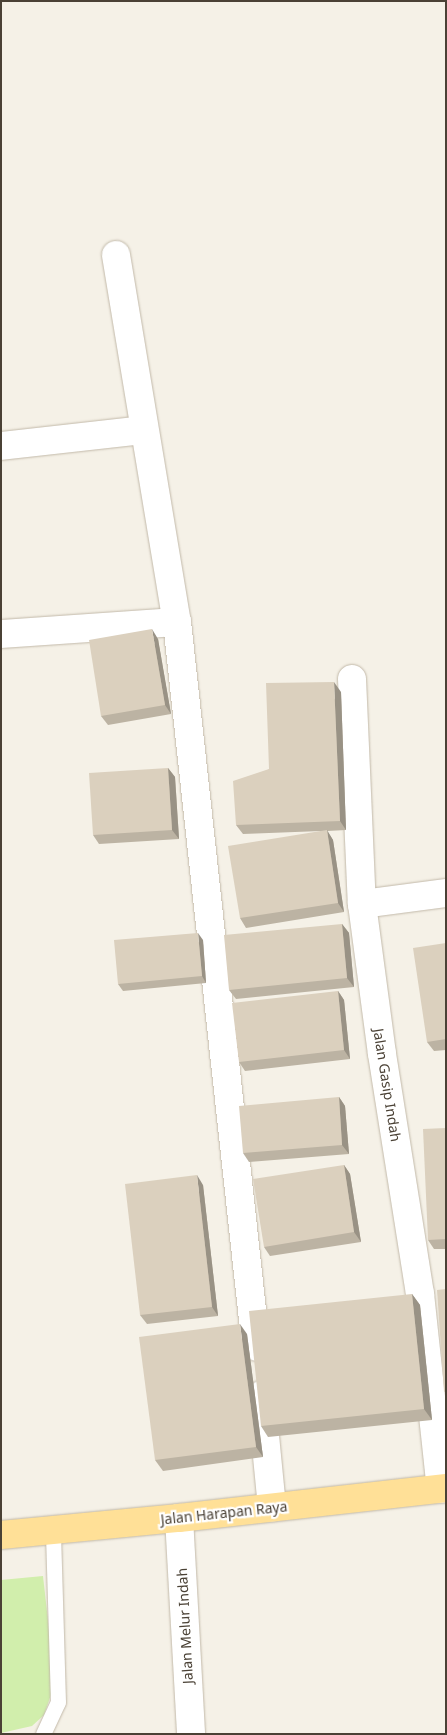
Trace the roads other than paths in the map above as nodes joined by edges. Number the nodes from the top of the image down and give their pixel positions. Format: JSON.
{"nodes":[{"id":1,"x":116,"y":255,"type":"dead end"},
{"id":2,"x":144,"y":430,"type":"junction"},
{"id":3,"x":1,"y":446,"type":"edge"},
{"id":4,"x":177,"y":622,"type":"junction"},
{"id":5,"x":1,"y":634,"type":"edge"},
{"id":6,"x":352,"y":679,"type":"dead end"},
{"id":7,"x":446,"y":892,"type":"edge"},
{"id":8,"x":362,"y":904,"type":"junction"},
{"id":9,"x":444,"y":1489,"type":"edge"},
{"id":10,"x":272,"y":1508,"type":"junction"},
{"id":11,"x":179,"y":1518,"type":"junction"},
{"id":12,"x":53,"y":1530,"type":"junction"},
{"id":13,"x":1,"y":1535,"type":"edge"},
{"id":14,"x":43,"y":1734,"type":"edge"},
{"id":15,"x":191,"y":1734,"type":"edge"}],
"edges":[{"from":1,"to":2,"type":"street"},
{"from":2,"to":3,"type":"street"},
{"from":2,"to":4,"type":"street"},
{"from":4,"to":5,"type":"street"},
{"from":4,"to":10,"type":"street"},
{"from":6,"to":8,"type":"street","name":"Jalan Gasip Indah"},
{"from":7,"to":8,"type":"street"},
{"from":8,"to":9,"type":"street","name":"Jalan Gasip Indah"},
{"from":9,"to":10,"type":"main road","name":"Jalan Harapan Raya"},
{"from":10,"to":11,"type":"main road","name":"Jalan Harapan Raya"},
{"from":11,"to":12,"type":"main road","name":"Jalan Harapan Raya"},
{"from":11,"to":15,"type":"street","name":"Jalan Melur Indah"},
{"from":12,"to":13,"type":"main road","name":"Jalan Harapan Raya"},
{"from":12,"to":14,"type":"lane"}]}
